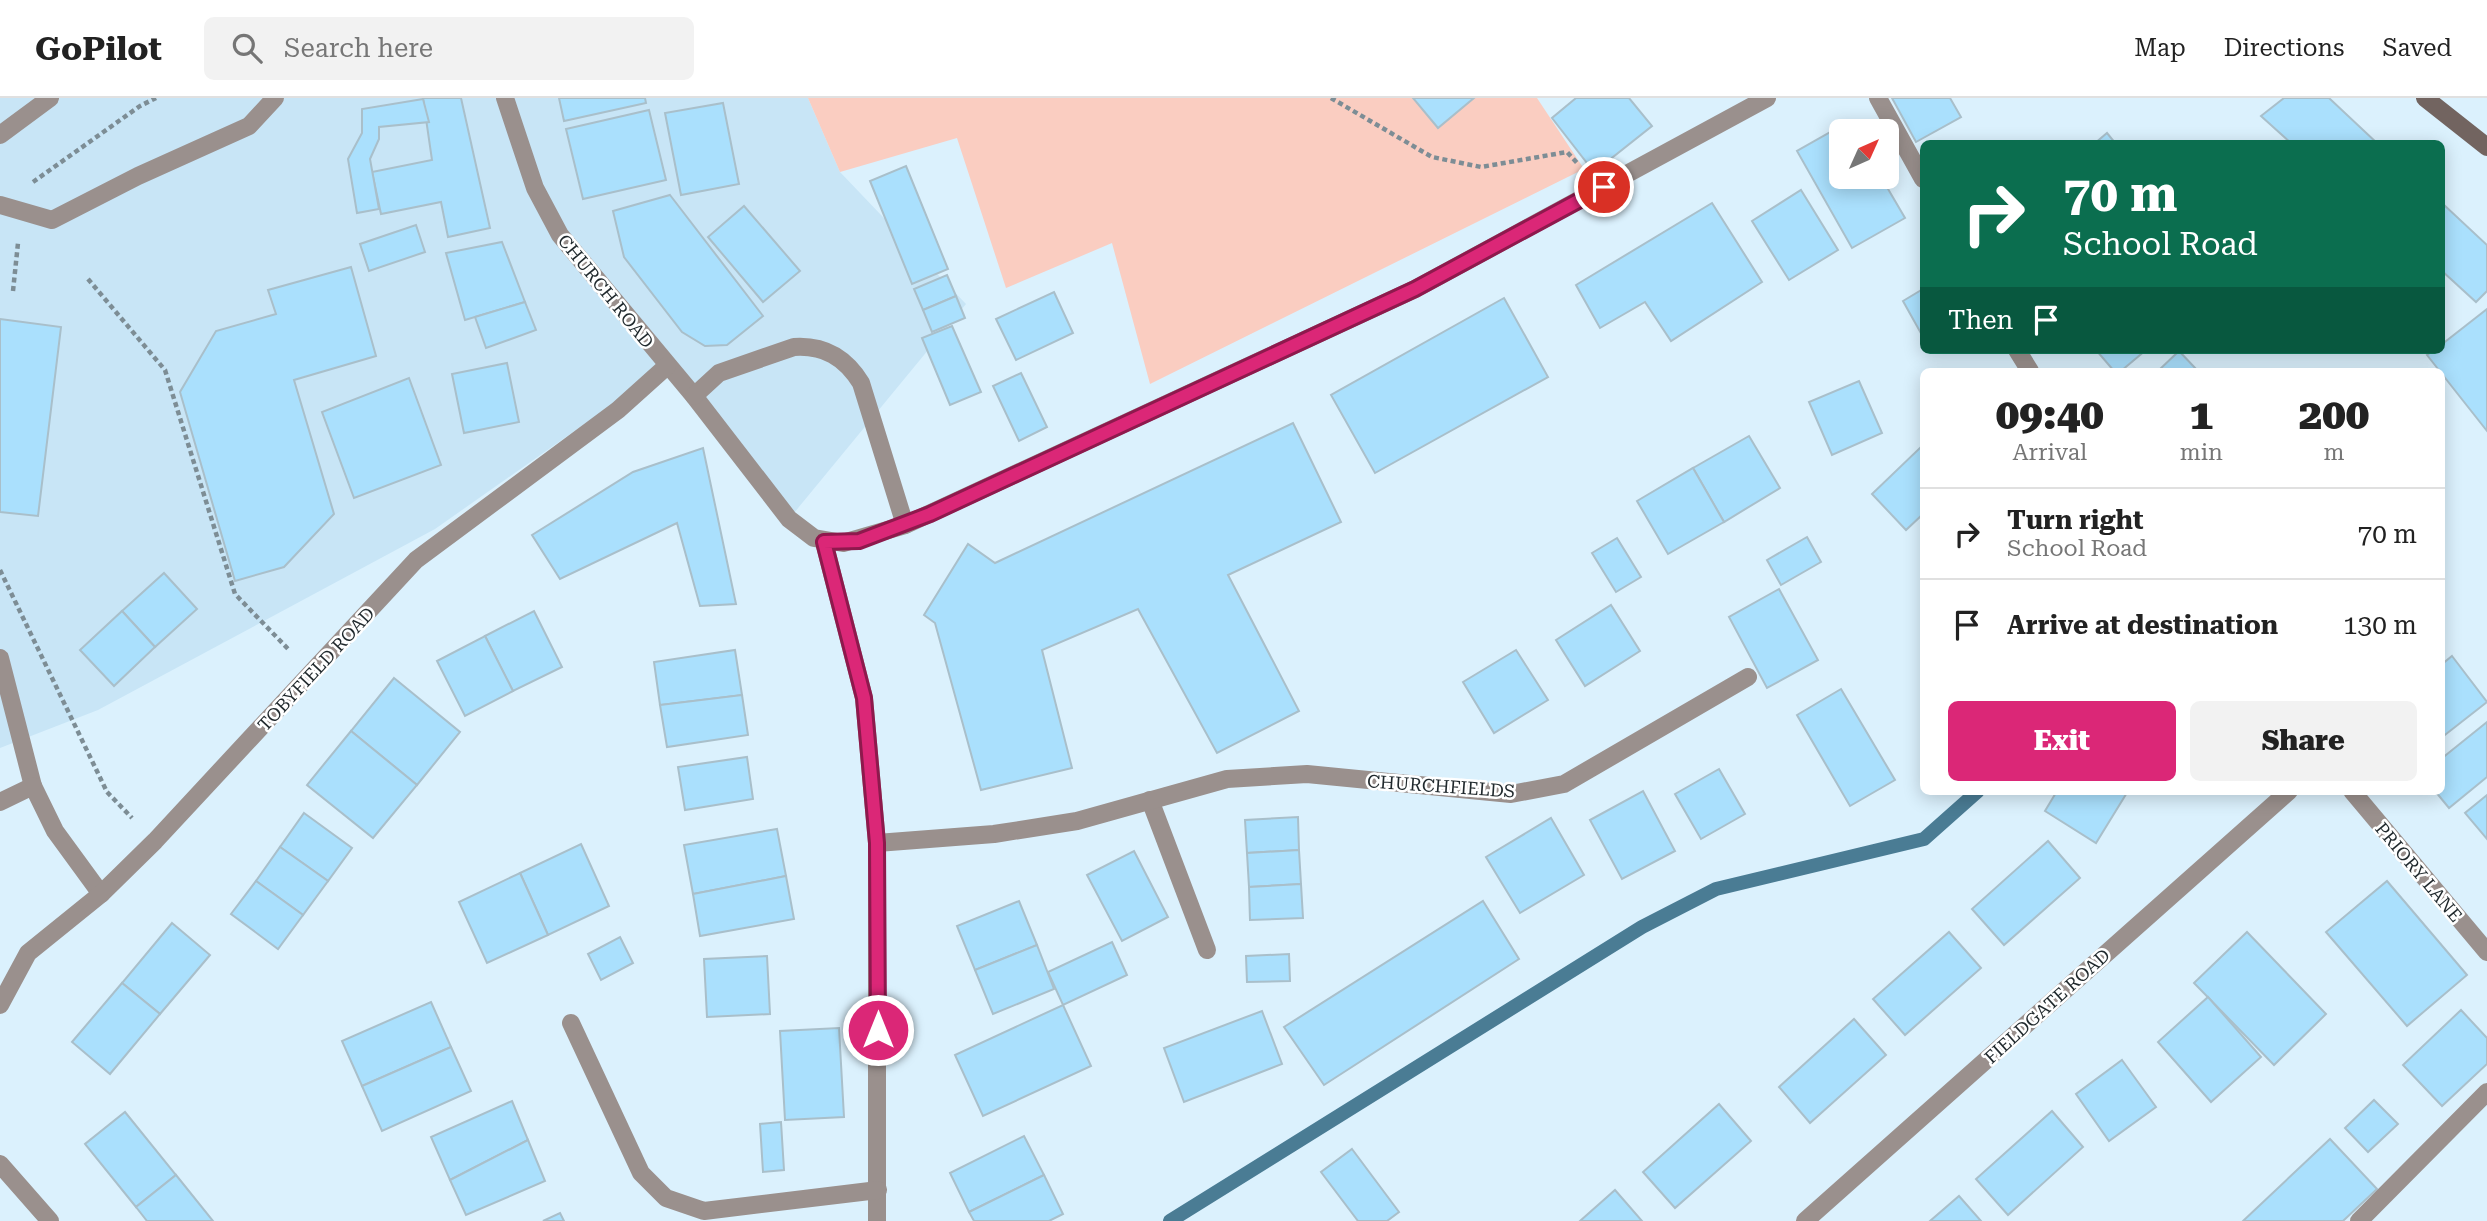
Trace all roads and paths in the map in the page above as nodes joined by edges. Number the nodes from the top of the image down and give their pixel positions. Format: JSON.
{"nodes":[{"id":1,"x":50,"y":98,"type":"edge"},
{"id":2,"x":156,"y":98,"type":"edge"},
{"id":3,"x":275,"y":98,"type":"edge"},
{"id":4,"x":505,"y":98,"type":"edge"},
{"id":5,"x":1331,"y":98,"type":"edge"},
{"id":6,"x":1767,"y":98,"type":"edge"},
{"id":7,"x":1878,"y":98,"type":"edge"},
{"id":8,"x":2426,"y":98,"type":"edge"},
{"id":9,"x":0,"y":135,"type":"edge"},
{"id":10,"x":2487,"y":147,"type":"edge"},
{"id":11,"x":1920,"y":174,"type":"edge"},
{"id":12,"x":1604,"y":187,"type":"junction"},
{"id":13,"x":24,"y":188,"type":"dead end"},
{"id":14,"x":0,"y":205,"type":"edge"},
{"id":15,"x":88,"y":279,"type":"dead end"},
{"id":16,"x":667,"y":366,"type":"junction"},
{"id":17,"x":694,"y":396,"type":"junction"},
{"id":18,"x":905,"y":525,"type":"junction"},
{"id":19,"x":824,"y":542,"type":"junction"},
{"id":20,"x":0,"y":570,"type":"edge"},
{"id":21,"x":0,"y":658,"type":"edge"},
{"id":22,"x":313,"y":674,"type":"junction"},
{"id":23,"x":1748,"y":677,"type":"dead end"},
{"id":24,"x":33,"y":786,"type":"junction"},
{"id":25,"x":2284,"y":795,"type":"edge"},
{"id":26,"x":2355,"y":795,"type":"edge"},
{"id":27,"x":1150,"y":800,"type":"junction"},
{"id":28,"x":0,"y":802,"type":"edge"},
{"id":29,"x":155,"y":841,"type":"junction"},
{"id":30,"x":877,"y":843,"type":"junction"},
{"id":31,"x":101,"y":894,"type":"junction"},
{"id":32,"x":1207,"y":950,"type":"dead end"},
{"id":33,"x":2487,"y":952,"type":"edge"},
{"id":34,"x":0,"y":1005,"type":"edge"},
{"id":35,"x":571,"y":1023,"type":"dead end"},
{"id":36,"x":2487,"y":1092,"type":"edge"},
{"id":37,"x":0,"y":1164,"type":"edge"},
{"id":38,"x":878,"y":1190,"type":"junction"},
{"id":39,"x":50,"y":1221,"type":"edge"},
{"id":40,"x":877,"y":1221,"type":"edge"},
{"id":41,"x":1805,"y":1221,"type":"edge"},
{"id":42,"x":2359,"y":1221,"type":"edge"}],
"edges":[{"from":1,"to":9,"type":"street"},
{"from":2,"to":13,"type":"path"},
{"from":3,"to":14,"type":"street"},
{"from":4,"to":16,"type":"street","name":"CHURCH ROAD"},
{"from":5,"to":12,"type":"path"},
{"from":6,"to":12,"type":"street"},
{"from":7,"to":11,"type":"street"},
{"from":8,"to":10,"type":"street"},
{"from":12,"to":18,"type":"street"},
{"from":15,"to":22,"type":"path"},
{"from":16,"to":17,"type":"street","name":"CHURCH ROAD"},
{"from":16,"to":22,"type":"street","name":"TOBYFIELD ROAD"},
{"from":17,"to":18,"type":"street"},
{"from":17,"to":19,"type":"street","name":"CHURCH ROAD"},
{"from":18,"to":19,"type":"street"},
{"from":19,"to":30,"type":"street"},
{"from":20,"to":29,"type":"path"},
{"from":21,"to":24,"type":"street"},
{"from":22,"to":29,"type":"street","name":"TOBYFIELD ROAD"},
{"from":23,"to":27,"type":"street","name":"CHURCHFIELDS"},
{"from":24,"to":28,"type":"street"},
{"from":24,"to":31,"type":"street"},
{"from":25,"to":41,"type":"street","name":"FIELDGATE ROAD"},
{"from":26,"to":33,"type":"street","name":"PRIORY LANE"},
{"from":27,"to":30,"type":"street","name":"CHURCHFIELDS"},
{"from":27,"to":32,"type":"street"},
{"from":29,"to":31,"type":"street","name":"TOBYFIELD ROAD"},
{"from":30,"to":38,"type":"street"},
{"from":31,"to":34,"type":"street","name":"TOBYFIELD ROAD"},
{"from":35,"to":38,"type":"street"},
{"from":36,"to":42,"type":"street"},
{"from":37,"to":39,"type":"street"},
{"from":38,"to":40,"type":"street"}]}
